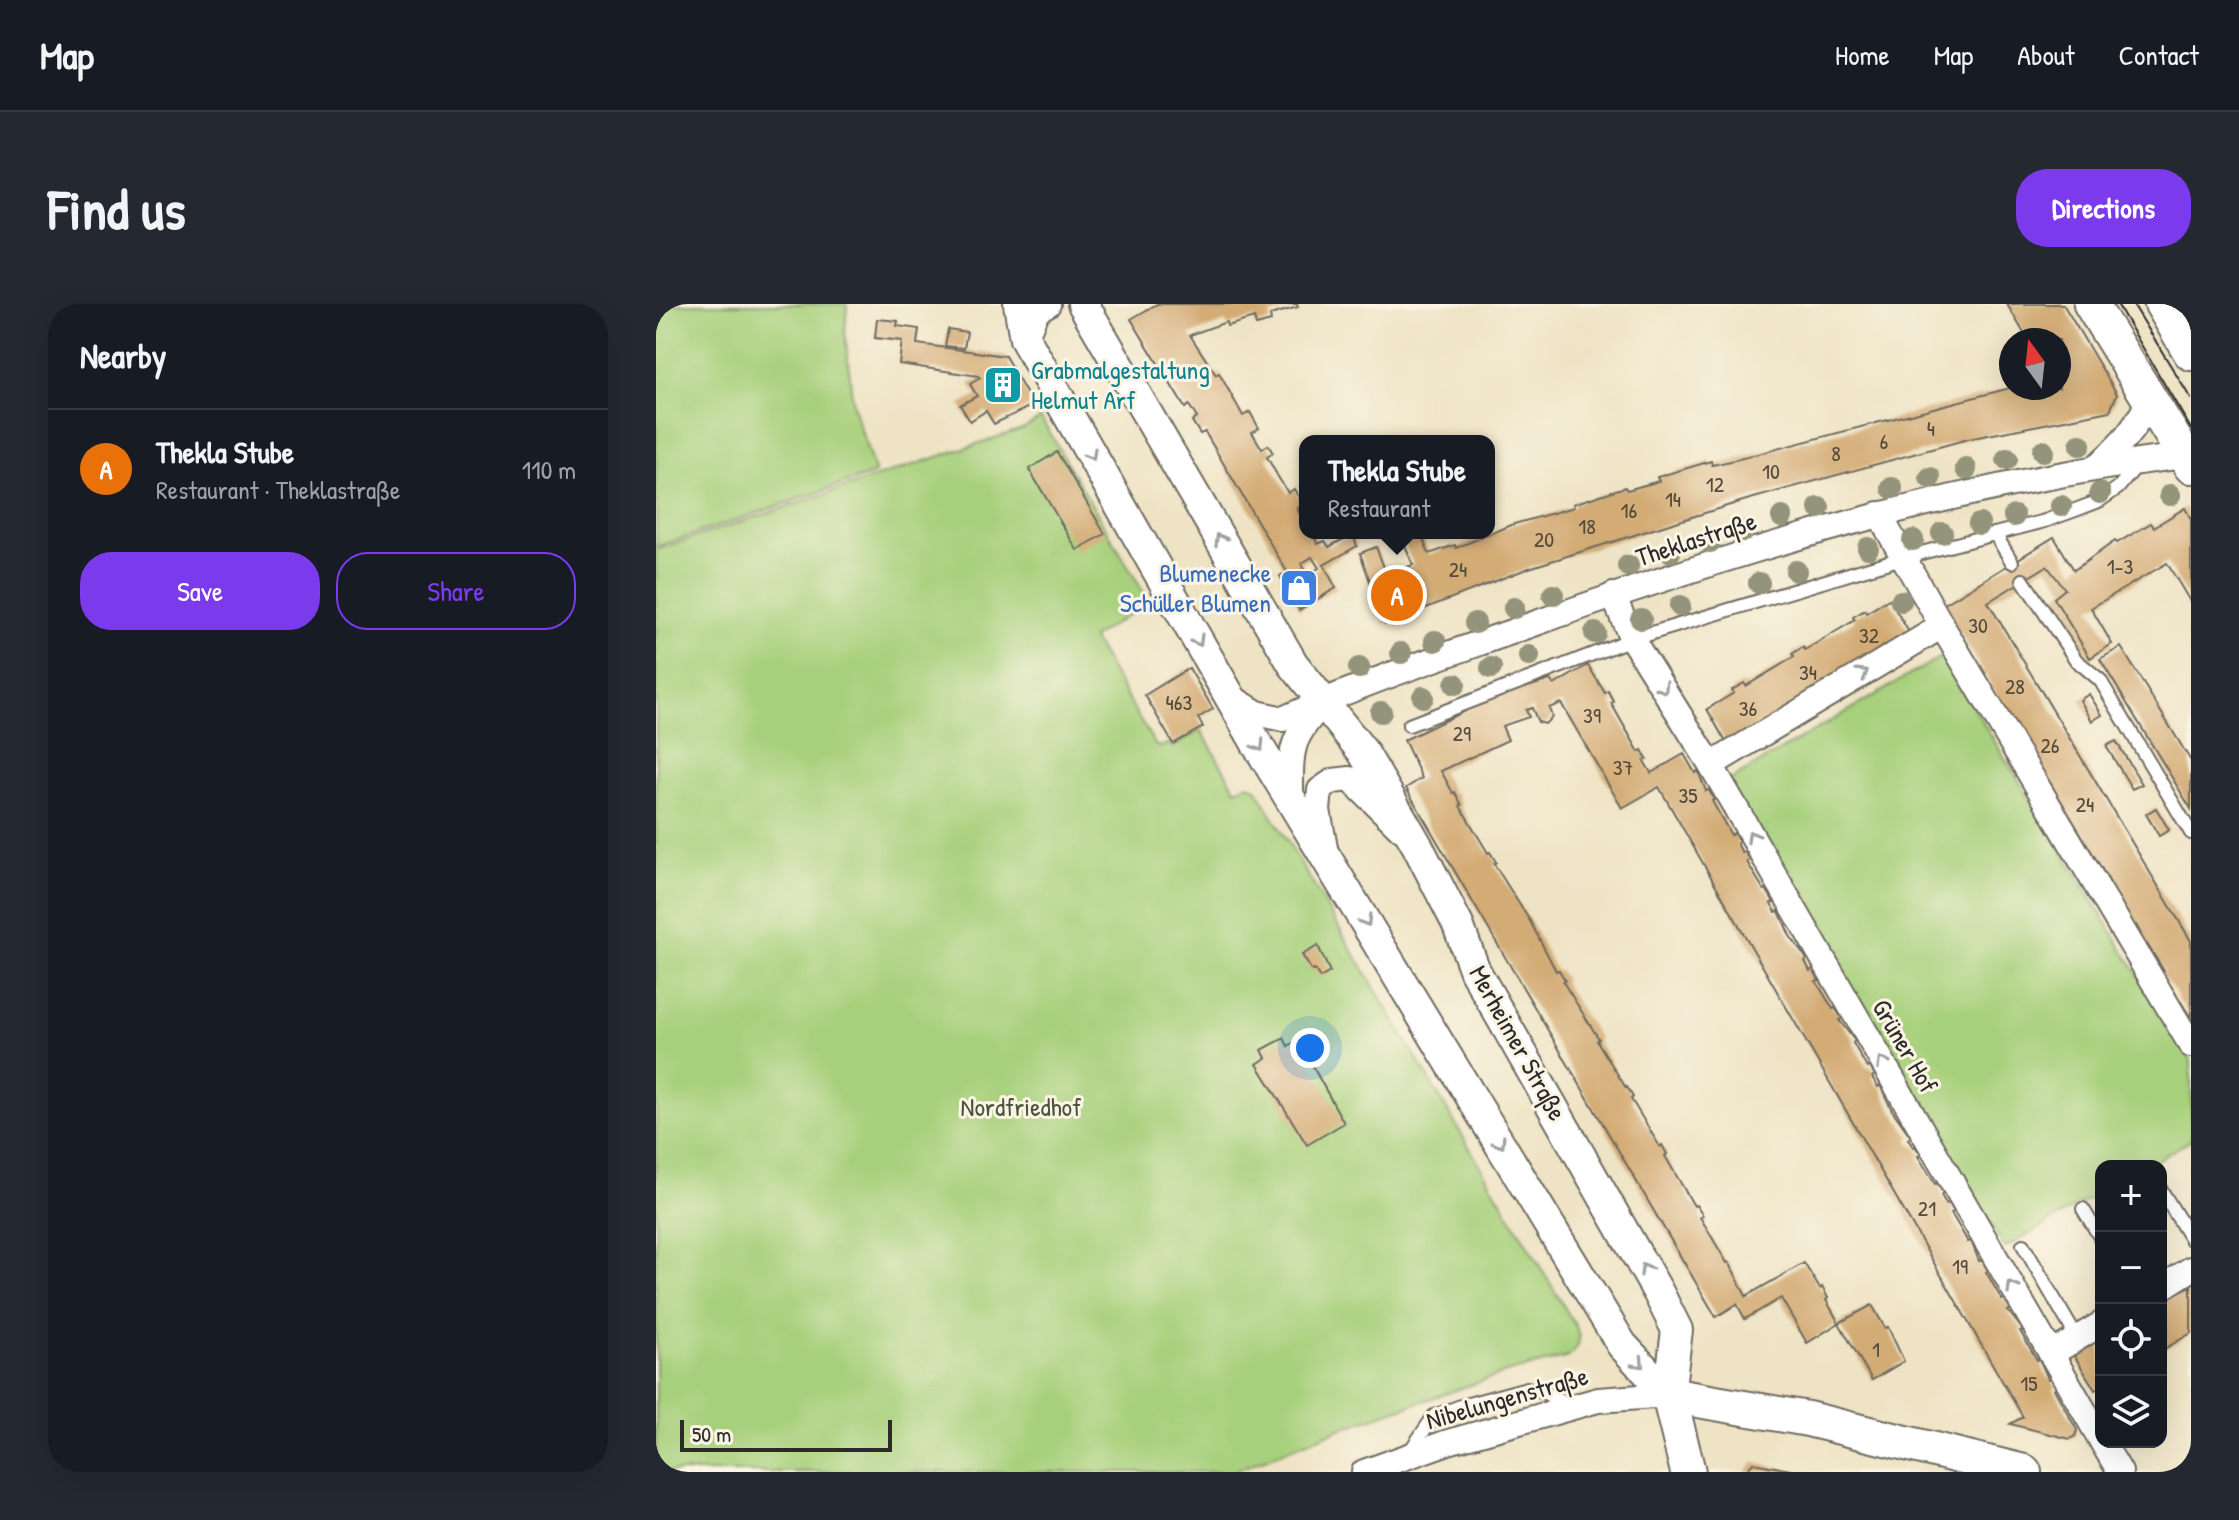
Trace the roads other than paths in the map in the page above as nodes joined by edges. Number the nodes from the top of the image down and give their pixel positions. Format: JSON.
{"nodes":[{"id":1,"x":1019,"y":304,"type":"edge"},
{"id":2,"x":1048,"y":304,"type":"edge"},
{"id":3,"x":2091,"y":304,"type":"edge"},
{"id":4,"x":2162,"y":304,"type":"edge"},
{"id":5,"x":1091,"y":308,"type":"edge"},
{"id":6,"x":1025,"y":339,"type":"junction"},
{"id":7,"x":2191,"y":353,"type":"edge"},
{"id":8,"x":2149,"y":399,"type":"junction"},
{"id":9,"x":2140,"y":461,"type":"junction"},
{"id":10,"x":2188,"y":461,"type":"edge"},
{"id":11,"x":2096,"y":467,"type":"junction"},
{"id":12,"x":1879,"y":514,"type":"junction"},
{"id":13,"x":1995,"y":534,"type":"junction"},
{"id":14,"x":1902,"y":558,"type":"junction"},
{"id":15,"x":2012,"y":562,"type":"dead end"},
{"id":16,"x":2023,"y":580,"type":"dead end"},
{"id":17,"x":1613,"y":595,"type":"junction"},
{"id":18,"x":1942,"y":626,"type":"junction"},
{"id":19,"x":1632,"y":639,"type":"junction"},
{"id":20,"x":1229,"y":695,"type":"junction"},
{"id":21,"x":1324,"y":702,"type":"junction"},
{"id":22,"x":1409,"y":725,"type":"dead end"},
{"id":23,"x":1711,"y":765,"type":"junction"},
{"id":24,"x":1291,"y":795,"type":"junction"},
{"id":25,"x":2191,"y":833,"type":"edge"},
{"id":26,"x":1417,"y":845,"type":"junction"},
{"id":27,"x":1326,"y":854,"type":"junction"},
{"id":28,"x":2191,"y":1045,"type":"edge"},
{"id":29,"x":2167,"y":1200,"type":"edge"},
{"id":30,"x":2083,"y":1209,"type":"dead end"},
{"id":31,"x":2097,"y":1232,"type":"edge"},
{"id":32,"x":2191,"y":1239,"type":"edge"},
{"id":33,"x":2023,"y":1245,"type":"dead end"},
{"id":34,"x":2191,"y":1269,"type":"edge"},
{"id":35,"x":2167,"y":1284,"type":"edge"},
{"id":36,"x":2095,"y":1328,"type":"edge"},
{"id":37,"x":2077,"y":1338,"type":"junction"},
{"id":38,"x":2051,"y":1354,"type":"junction"},
{"id":39,"x":1669,"y":1395,"type":"junction"},
{"id":40,"x":2095,"y":1429,"type":"edge"},
{"id":41,"x":2106,"y":1448,"type":"edge"},
{"id":42,"x":1364,"y":1472,"type":"edge"},
{"id":43,"x":1688,"y":1472,"type":"edge"},
{"id":44,"x":2024,"y":1472,"type":"edge"},
{"id":45,"x":2120,"y":1472,"type":"edge"}],
"edges":[{"from":1,"to":6,"type":"street","name":"Merheimer Straße"},
{"from":2,"to":6,"type":"street"},
{"from":3,"to":8,"type":"main road"},
{"from":4,"to":7,"type":"main road"},
{"from":21,"to":5,"type":"street","name":"Merheimer Straße","one_way":true},
{"from":6,"to":20,"type":"street","name":"Merheimer Straße","one_way":true},
{"from":8,"to":10,"type":"main road"},
{"from":8,"to":11,"type":"street"},
{"from":9,"to":10,"type":"street","name":"Theklastraße"},
{"from":9,"to":11,"type":"street","name":"Theklastraße"},
{"from":9,"to":13,"type":"lane"},
{"from":11,"to":12,"type":"street","name":"Theklastraße"},
{"from":12,"to":14,"type":"street"},
{"from":12,"to":17,"type":"street","name":"Theklastraße"},
{"from":13,"to":14,"type":"lane"},
{"from":13,"to":15,"type":"lane"},
{"from":14,"to":18,"type":"street"},
{"from":14,"to":19,"type":"lane"},
{"from":16,"to":25,"type":"lane"},
{"from":17,"to":19,"type":"street","name":"Grüner Hof"},
{"from":17,"to":21,"type":"street","name":"Theklastraße"},
{"from":23,"to":18,"type":"street","one_way":true},
{"from":18,"to":28,"type":"street"},
{"from":19,"to":22,"type":"lane"},
{"from":19,"to":23,"type":"street","name":"Grüner Hof","one_way":true},
{"from":20,"to":21,"type":"street"},
{"from":20,"to":24,"type":"street","name":"Merheimer Straße","one_way":true},
{"from":21,"to":24,"type":"street"},
{"from":21,"to":26,"type":"street","name":"Merheimer Straße"},
{"from":38,"to":23,"type":"street","name":"Grüner Hof","one_way":true},
{"from":24,"to":27,"type":"street","name":"Merheimer Straße"},
{"from":26,"to":27,"type":"street"},
{"from":39,"to":26,"type":"street","name":"Merheimer Straße","one_way":true},
{"from":27,"to":39,"type":"street","name":"Merheimer Straße","one_way":true},
{"from":29,"to":32,"type":"lane"},
{"from":30,"to":31,"type":"lane"},
{"from":33,"to":37,"type":"lane"},
{"from":34,"to":35,"type":"street"},
{"from":36,"to":37,"type":"street"},
{"from":37,"to":38,"type":"street"},
{"from":38,"to":40,"type":"street","name":"Grüner Hof"},
{"from":39,"to":42,"type":"street","name":"Nibelungenstraße"},
{"from":39,"to":43,"type":"main road","name":"Merheimer Straße"},
{"from":39,"to":44,"type":"main road"},
{"from":41,"to":45,"type":"street","name":"Grüner Hof"}]}
